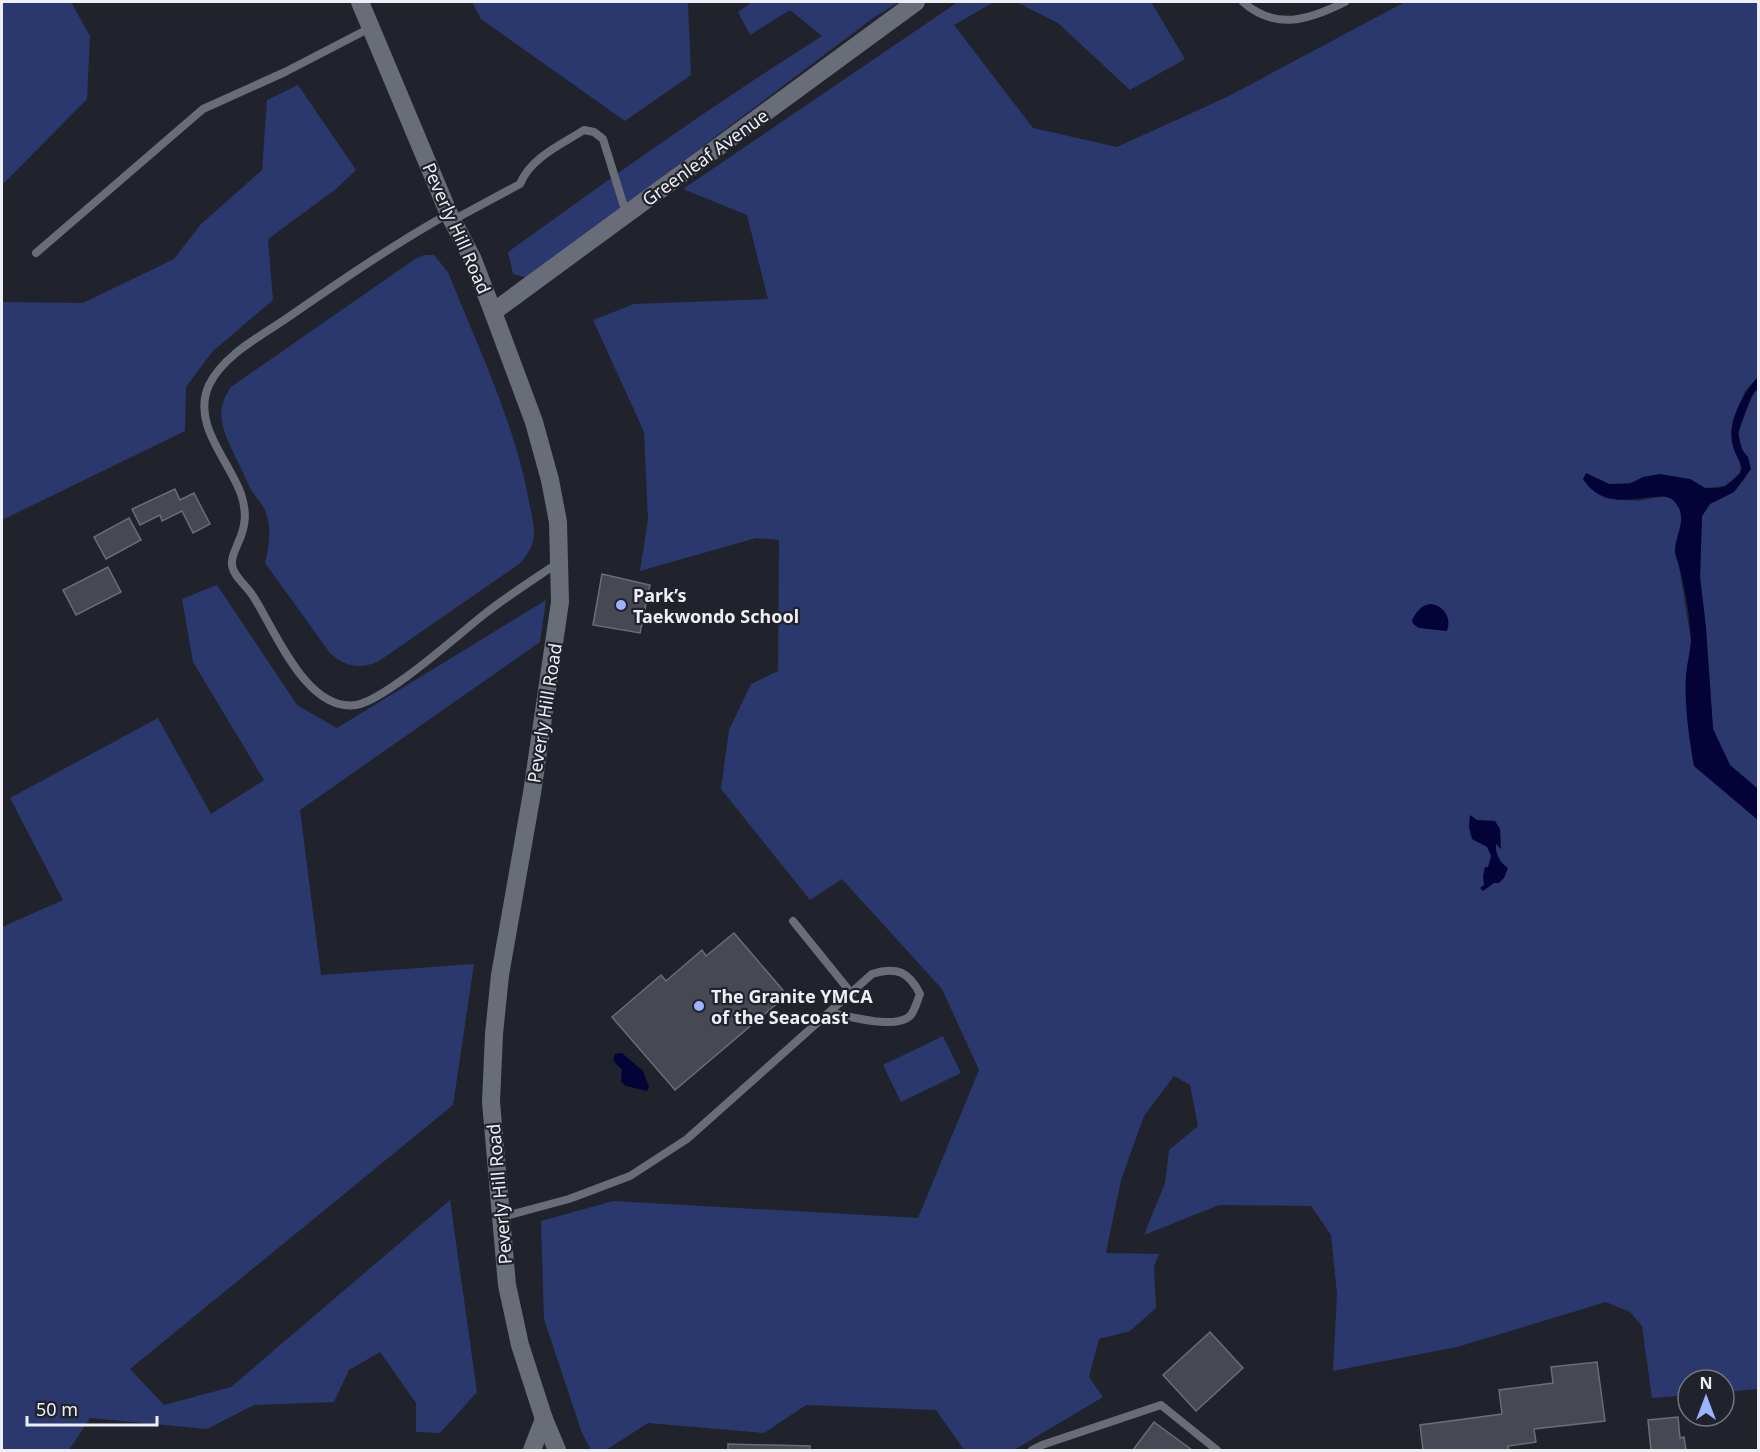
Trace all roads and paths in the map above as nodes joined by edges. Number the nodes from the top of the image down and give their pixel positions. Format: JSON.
{"nodes":[{"id":1,"x":360,"y":2,"type":"edge"},
{"id":2,"x":916,"y":2,"type":"edge"},
{"id":3,"x":1243,"y":2,"type":"edge"},
{"id":4,"x":1345,"y":2,"type":"edge"},
{"id":5,"x":371,"y":27,"type":"junction"},
{"id":6,"x":626,"y":215,"type":"junction"},
{"id":7,"x":451,"y":217,"type":"junction"},
{"id":8,"x":36,"y":253,"type":"dead end"},
{"id":9,"x":493,"y":312,"type":"junction"},
{"id":10,"x":560,"y":561,"type":"junction"},
{"id":11,"x":793,"y":921,"type":"dead end"},
{"id":12,"x":852,"y":994,"type":"junction"},
{"id":13,"x":830,"y":1013,"type":"junction"},
{"id":14,"x":500,"y":1217,"type":"junction"},
{"id":15,"x":544,"y":1419,"type":"junction"},
{"id":16,"x":532,"y":1450,"type":"edge"},
{"id":17,"x":557,"y":1450,"type":"edge"},
{"id":18,"x":1032,"y":1450,"type":"edge"},
{"id":19,"x":1216,"y":1450,"type":"edge"}],
"edges":[{"from":1,"to":5,"type":"street","name":"Peverly Hill Road"},
{"from":2,"to":6,"type":"street","name":"Greenleaf Avenue"},
{"from":3,"to":4,"type":"lane"},
{"from":5,"to":7,"type":"street","name":"Peverly Hill Road"},
{"from":5,"to":8,"type":"lane"},
{"from":6,"to":7,"type":"lane"},
{"from":6,"to":9,"type":"street","name":"Greenleaf Avenue"},
{"from":7,"to":9,"type":"street","name":"Peverly Hill Road"},
{"from":7,"to":10,"type":"lane"},
{"from":9,"to":10,"type":"street","name":"Peverly Hill Road"},
{"from":10,"to":14,"type":"street","name":"Peverly Hill Road"},
{"from":11,"to":12,"type":"lane"},
{"from":12,"to":13,"type":"lane"},
{"from":12,"to":13,"type":"lane"},
{"from":13,"to":14,"type":"lane"},
{"from":14,"to":15,"type":"street","name":"Peverly Hill Road"},
{"from":15,"to":16,"type":"street"},
{"from":15,"to":17,"type":"street","name":"Peverly Hill Road"},
{"from":18,"to":19,"type":"lane"}]}
